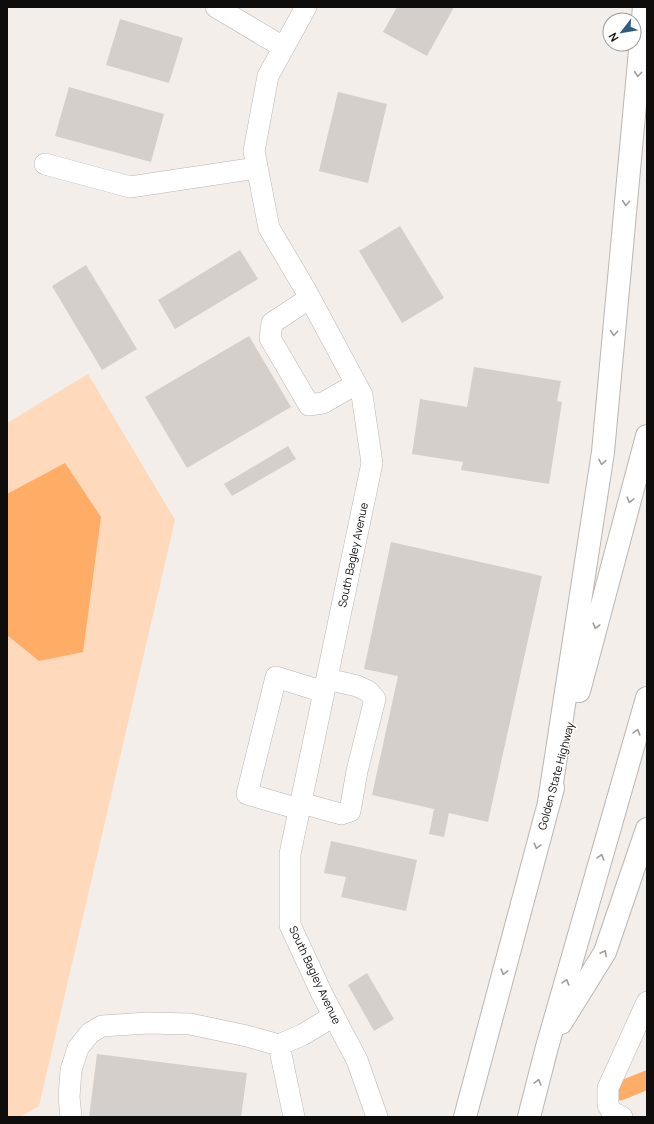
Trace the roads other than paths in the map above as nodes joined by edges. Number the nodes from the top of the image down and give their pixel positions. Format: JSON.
{"nodes":[{"id":1,"x":216,"y":7,"type":"edge"},
{"id":2,"x":306,"y":7,"type":"edge"},
{"id":3,"x":644,"y":7,"type":"edge"},
{"id":4,"x":284,"y":48,"type":"junction"},
{"id":5,"x":45,"y":164,"type":"dead end"},
{"id":6,"x":257,"y":168,"type":"junction"},
{"id":7,"x":310,"y":298,"type":"junction"},
{"id":8,"x":356,"y":384,"type":"junction"},
{"id":9,"x":647,"y":436,"type":"edge"},
{"id":10,"x":325,"y":685,"type":"junction"},
{"id":11,"x":647,"y":698,"type":"edge"},
{"id":12,"x":549,"y":802,"type":"junction"},
{"id":13,"x":300,"y":806,"type":"junction"},
{"id":14,"x":647,"y":829,"type":"edge"},
{"id":15,"x":645,"y":1013,"type":"edge"},
{"id":16,"x":334,"y":1016,"type":"junction"},
{"id":17,"x":279,"y":1045,"type":"junction"},
{"id":18,"x":547,"y":1047,"type":"junction"},
{"id":19,"x":613,"y":1103,"type":"edge"},
{"id":20,"x":71,"y":1117,"type":"edge"},
{"id":21,"x":294,"y":1117,"type":"edge"},
{"id":22,"x":377,"y":1117,"type":"edge"},
{"id":23,"x":465,"y":1117,"type":"edge"},
{"id":24,"x":529,"y":1117,"type":"edge"}],
"edges":[{"from":1,"to":4,"type":"street"},
{"from":2,"to":4,"type":"street","name":"South Bagley Avenue"},
{"from":3,"to":12,"type":"highway","one_way":true},
{"from":4,"to":6,"type":"street","name":"South Bagley Avenue"},
{"from":5,"to":6,"type":"street"},
{"from":6,"to":7,"type":"street","name":"South Bagley Avenue"},
{"from":7,"to":8,"type":"street","name":"South Bagley Avenue"},
{"from":7,"to":8,"type":"street"},
{"from":8,"to":10,"type":"street","name":"South Bagley Avenue"},
{"from":9,"to":12,"type":"highway","name":"Golden State Highway","one_way":true},
{"from":10,"to":13,"type":"street","name":"South Bagley Avenue"},
{"from":10,"to":13,"type":"street"},
{"from":10,"to":13,"type":"street"},
{"from":18,"to":11,"type":"highway","one_way":true},
{"from":12,"to":23,"type":"highway","name":"Golden State Highway","one_way":true},
{"from":13,"to":16,"type":"street","name":"South Bagley Avenue"},
{"from":18,"to":14,"type":"highway","one_way":true},
{"from":15,"to":19,"type":"street"},
{"from":16,"to":17,"type":"street"},
{"from":16,"to":22,"type":"street","name":"South Bagley Avenue"},
{"from":17,"to":20,"type":"street"},
{"from":17,"to":21,"type":"street"},
{"from":24,"to":18,"type":"highway","one_way":true}]}
